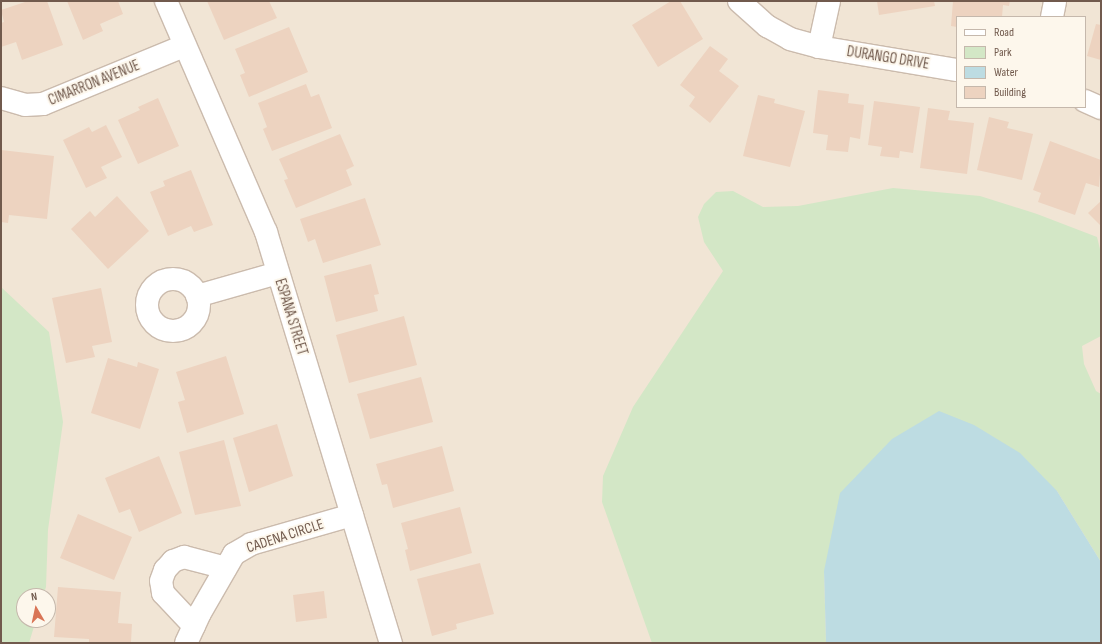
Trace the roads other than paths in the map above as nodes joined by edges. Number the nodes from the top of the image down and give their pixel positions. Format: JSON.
{"nodes":[{"id":1,"x":166,"y":1,"type":"edge"},
{"id":2,"x":829,"y":1,"type":"edge"},
{"id":3,"x":1055,"y":1,"type":"edge"},
{"id":4,"x":745,"y":3,"type":"edge"},
{"id":5,"x":1052,"y":16,"type":"edge"},
{"id":6,"x":184,"y":46,"type":"junction"},
{"id":7,"x":819,"y":47,"type":"junction"},
{"id":8,"x":956,"y":70,"type":"edge"},
{"id":9,"x":1,"y":98,"type":"edge"},
{"id":10,"x":1086,"y":101,"type":"edge"},
{"id":11,"x":1101,"y":108,"type":"edge"},
{"id":12,"x":278,"y":273,"type":"junction"},
{"id":13,"x":197,"y":296,"type":"dead end"},
{"id":14,"x":352,"y":515,"type":"junction"},
{"id":15,"x":226,"y":568,"type":"junction"},
{"id":16,"x":190,"y":635,"type":"edge"},
{"id":17,"x":391,"y":643,"type":"edge"}],
"edges":[{"from":1,"to":6,"type":"street","name":"ESPANA STREET"},
{"from":2,"to":7,"type":"street"},
{"from":3,"to":5,"type":"street"},
{"from":4,"to":7,"type":"street","name":"DURANGO DRIVE"},
{"from":6,"to":9,"type":"street","name":"CIMARRON AVENUE"},
{"from":6,"to":12,"type":"street","name":"ESPANA STREET"},
{"from":7,"to":8,"type":"street","name":"DURANGO DRIVE"},
{"from":10,"to":11,"type":"street"},
{"from":12,"to":13,"type":"street"},
{"from":12,"to":14,"type":"street","name":"ESPANA STREET"},
{"from":14,"to":15,"type":"street","name":"CADENA CIRCLE"},
{"from":14,"to":17,"type":"street","name":"ESPANA STREET"},
{"from":15,"to":16,"type":"street","name":"CADENA CIRCLE"},
{"from":15,"to":16,"type":"street","name":"CADENA CIRCLE"}]}
